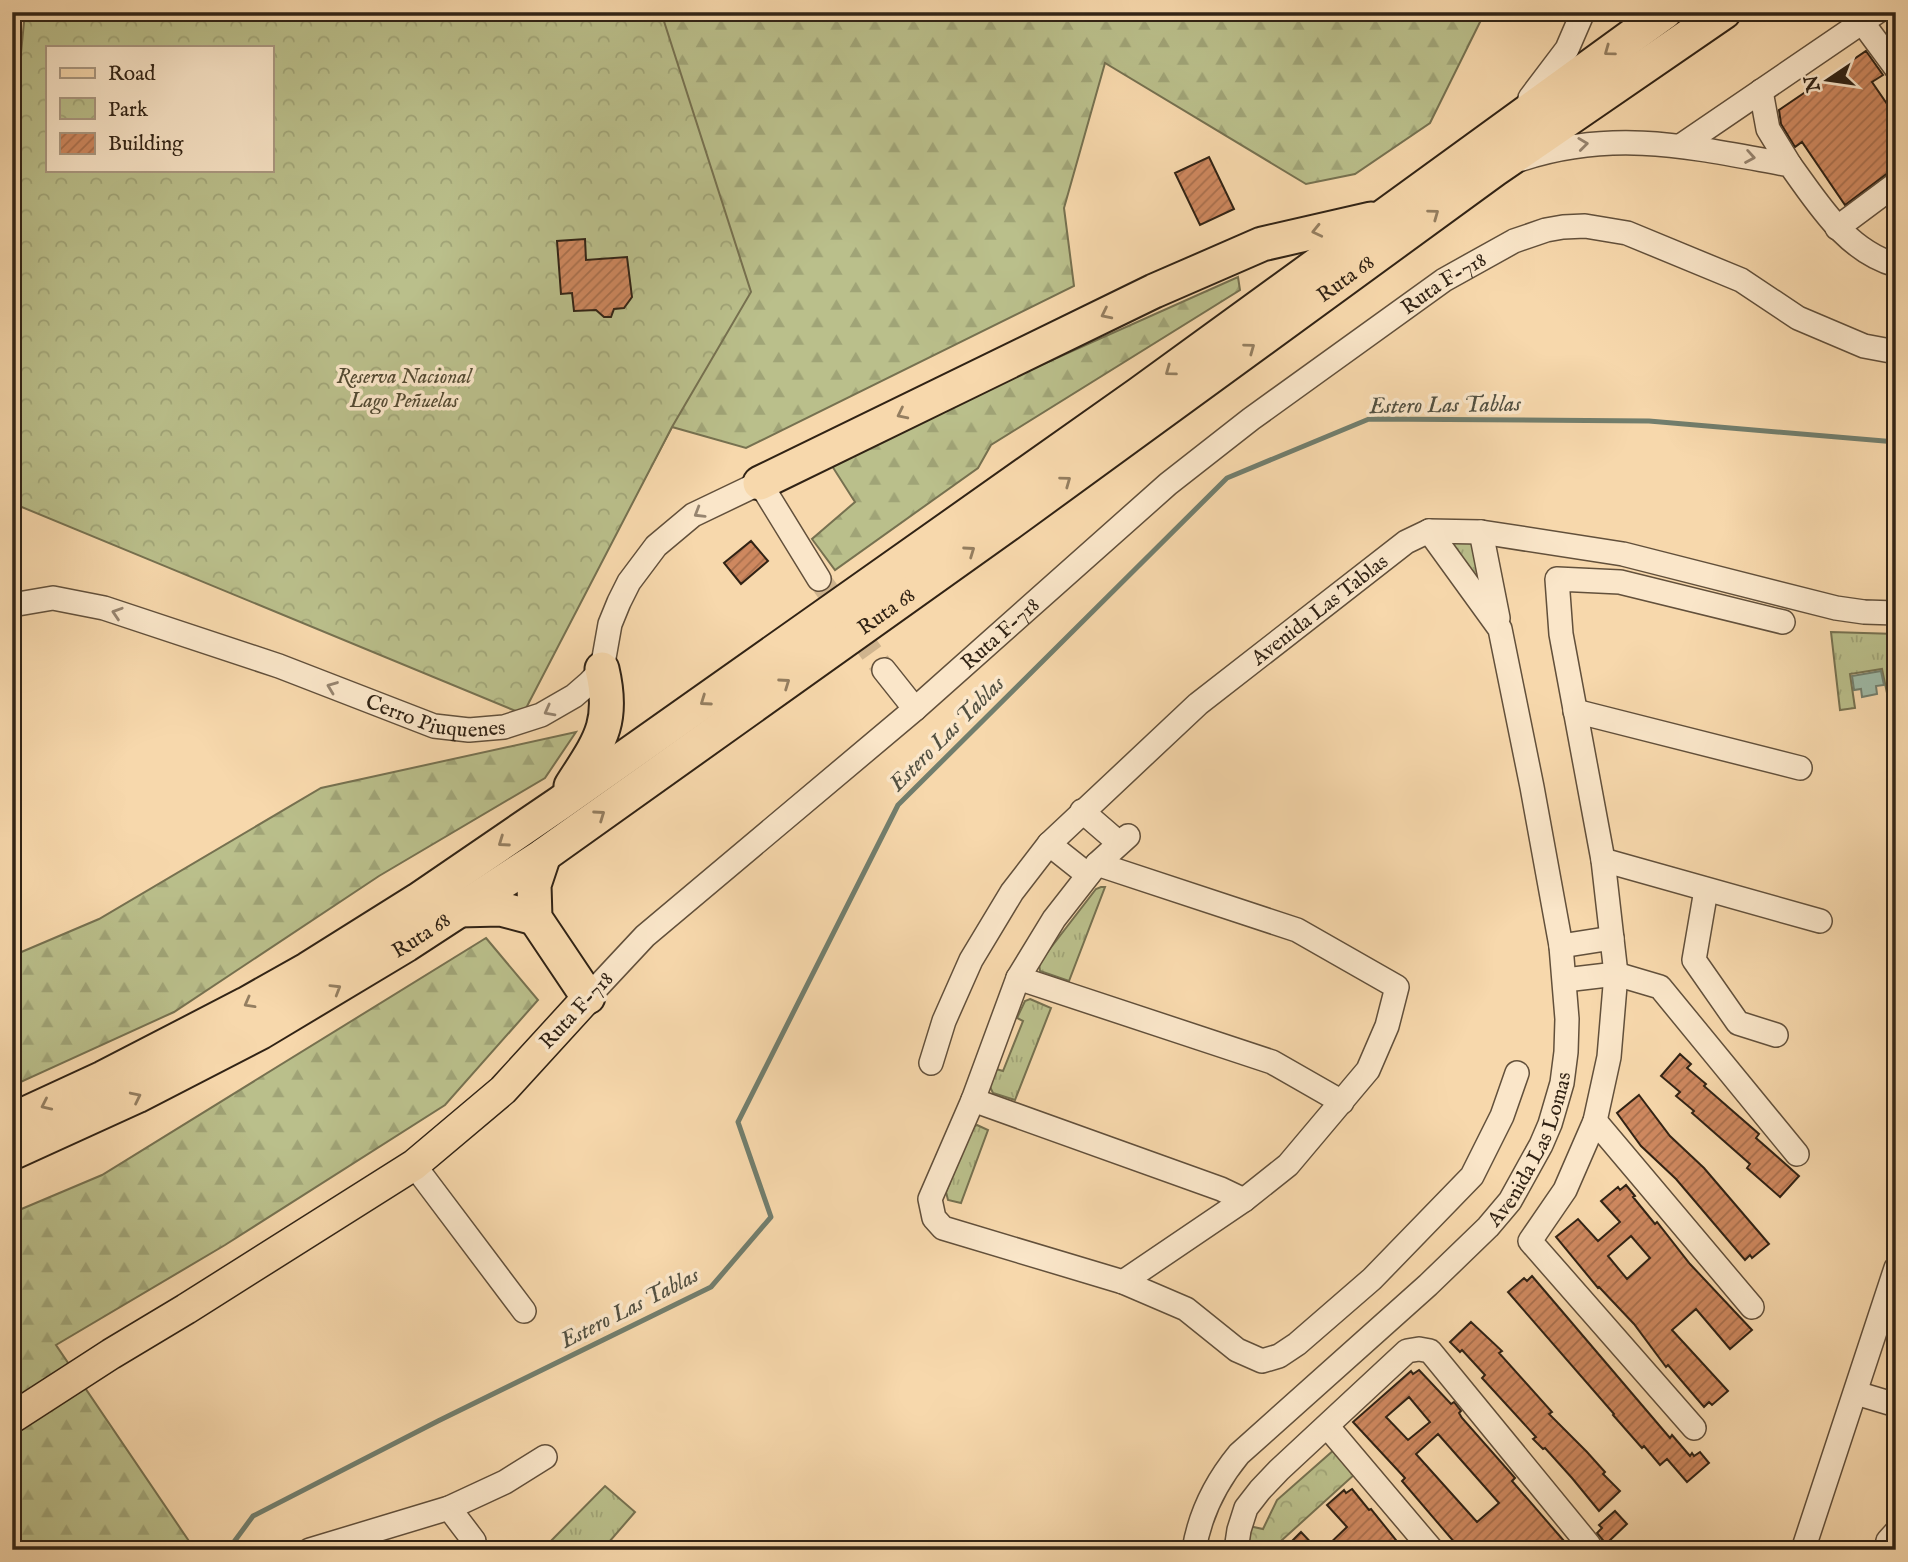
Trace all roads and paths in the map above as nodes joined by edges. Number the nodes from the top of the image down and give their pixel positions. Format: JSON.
{"nodes":[{"id":1,"x":1596,"y":12,"type":"edge"},
{"id":2,"x":1665,"y":12,"type":"edge"},
{"id":3,"x":1724,"y":12,"type":"edge"},
{"id":4,"x":1869,"y":17,"type":"edge"},
{"id":5,"x":1580,"y":22,"type":"edge"},
{"id":6,"x":1896,"y":68,"type":"edge"},
{"id":7,"x":1761,"y":91,"type":"junction"},
{"id":8,"x":1497,"y":132,"type":"junction"},
{"id":9,"x":1682,"y":145,"type":"junction"},
{"id":10,"x":1790,"y":164,"type":"junction"},
{"id":11,"x":1494,"y":170,"type":"junction"},
{"id":12,"x":1896,"y":184,"type":"edge"},
{"id":13,"x":1384,"y":216,"type":"junction"},
{"id":14,"x":1837,"y":228,"type":"junction"},
{"id":15,"x":1896,"y":265,"type":"edge"},
{"id":16,"x":1896,"y":352,"type":"edge"},
{"id":17,"x":760,"y":483,"type":"junction"},
{"id":18,"x":1429,"y":531,"type":"junction"},
{"id":19,"x":1481,"y":532,"type":"junction"},
{"id":20,"x":819,"y":579,"type":"tunnel mouth"},
{"id":21,"x":12,"y":605,"type":"edge"},
{"id":22,"x":1896,"y":613,"type":"edge"},
{"id":23,"x":1783,"y":622,"type":"dead end"},
{"id":24,"x":1500,"y":629,"type":"junction"},
{"id":25,"x":602,"y":668,"type":"junction"},
{"id":26,"x":884,"y":670,"type":"tunnel mouth"},
{"id":27,"x":915,"y":709,"type":"junction"},
{"id":28,"x":1575,"y":710,"type":"junction"},
{"id":29,"x":1800,"y":768,"type":"dead end"},
{"id":30,"x":560,"y":803,"type":"junction"},
{"id":31,"x":1082,"y":811,"type":"junction"},
{"id":32,"x":1049,"y":844,"type":"junction"},
{"id":33,"x":544,"y":855,"type":"junction"},
{"id":34,"x":1603,"y":860,"type":"junction"},
{"id":35,"x":1093,"y":870,"type":"junction"},
{"id":36,"x":1706,"y":890,"type":"junction"},
{"id":37,"x":458,"y":910,"type":"junction"},
{"id":38,"x":535,"y":918,"type":"junction"},
{"id":39,"x":1820,"y":921,"type":"dead end"},
{"id":40,"x":1612,"y":938,"type":"junction"},
{"id":41,"x":1561,"y":946,"type":"junction"},
{"id":42,"x":1616,"y":974,"type":"junction"},
{"id":43,"x":1018,"y":978,"type":"junction"},
{"id":44,"x":1565,"y":980,"type":"junction"},
{"id":45,"x":588,"y":997,"type":"junction"},
{"id":46,"x":1776,"y":1035,"type":"dead end"},
{"id":47,"x":931,"y":1063,"type":"dead end"},
{"id":48,"x":1517,"y":1073,"type":"dead end"},
{"id":49,"x":973,"y":1100,"type":"junction"},
{"id":50,"x":1342,"y":1102,"type":"junction"},
{"id":51,"x":12,"y":1120,"type":"edge"},
{"id":52,"x":1595,"y":1121,"type":"junction"},
{"id":53,"x":12,"y":1153,"type":"edge"},
{"id":54,"x":1797,"y":1154,"type":"dead end"},
{"id":55,"x":414,"y":1165,"type":"junction"},
{"id":56,"x":1244,"y":1200,"type":"junction"},
{"id":57,"x":1896,"y":1268,"type":"edge"},
{"id":58,"x":1123,"y":1282,"type":"junction"},
{"id":59,"x":1752,"y":1307,"type":"dead end"},
{"id":60,"x":524,"y":1311,"type":"dead end"},
{"id":61,"x":1856,"y":1393,"type":"junction"},
{"id":62,"x":1896,"y":1405,"type":"edge"},
{"id":63,"x":12,"y":1418,"type":"edge"},
{"id":64,"x":1327,"y":1426,"type":"junction"},
{"id":65,"x":1694,"y":1427,"type":"dead end"},
{"id":66,"x":545,"y":1457,"type":"dead end"},
{"id":67,"x":449,"y":1507,"type":"junction"},
{"id":68,"x":1896,"y":1532,"type":"edge"},
{"id":69,"x":474,"y":1541,"type":"dead end"},
{"id":70,"x":1589,"y":1545,"type":"dead end"},
{"id":71,"x":318,"y":1548,"type":"edge"},
{"id":72,"x":1194,"y":1550,"type":"edge"},
{"id":73,"x":1236,"y":1550,"type":"edge"},
{"id":74,"x":1432,"y":1550,"type":"edge"},
{"id":75,"x":1803,"y":1550,"type":"edge"},
{"id":76,"x":1885,"y":1550,"type":"edge"}],
"edges":[{"from":1,"to":5,"type":"street"},
{"from":2,"to":8,"type":"highway","name":"Ruta 68","one_way":true},
{"from":3,"to":11,"type":"highway","name":"Ruta 68"},
{"from":4,"to":6,"type":"street"},
{"from":4,"to":7,"type":"street"},
{"from":5,"to":8,"type":"street"},
{"from":7,"to":9,"type":"street"},
{"from":7,"to":10,"type":"street"},
{"from":8,"to":13,"type":"highway","name":"Ruta 68"},
{"from":9,"to":10,"type":"street","one_way":true},
{"from":11,"to":9,"type":"street","one_way":true},
{"from":10,"to":14,"type":"street"},
{"from":33,"to":11,"type":"highway","name":"Ruta 68","one_way":true},
{"from":12,"to":14,"type":"street"},
{"from":13,"to":17,"type":"highway","one_way":true},
{"from":13,"to":30,"type":"highway","name":"Ruta 68","one_way":true},
{"from":14,"to":15,"type":"street"},
{"from":16,"to":27,"type":"street","name":"Ruta F-718"},
{"from":17,"to":20,"type":"street"},
{"from":17,"to":25,"type":"street","one_way":true},
{"from":18,"to":19,"type":"street"},
{"from":18,"to":24,"type":"street","name":"Avenida Las Lomas"},
{"from":18,"to":31,"type":"street","name":"Avenida Las Tablas"},
{"from":19,"to":22,"type":"street"},
{"from":19,"to":24,"type":"street","name":"Avenida Las Lomas"},
{"from":25,"to":21,"type":"street","name":"Cerro Piuquenes","one_way":true},
{"from":23,"to":28,"type":"street"},
{"from":24,"to":41,"type":"street","name":"Avenida Las Lomas"},
{"from":25,"to":30,"type":"highway"},
{"from":26,"to":27,"type":"street"},
{"from":27,"to":45,"type":"street","name":"Ruta F-718"},
{"from":28,"to":29,"type":"street"},
{"from":28,"to":34,"type":"street"},
{"from":30,"to":51,"type":"highway","name":"Ruta 68","one_way":true},
{"from":31,"to":32,"type":"street","name":"Avenida Las Tablas"},
{"from":31,"to":35,"type":"street"},
{"from":32,"to":35,"type":"street"},
{"from":32,"to":47,"type":"street","name":"Avenida Las Tablas"},
{"from":33,"to":37,"type":"highway","name":"Ruta 68"},
{"from":33,"to":38,"type":"highway"},
{"from":34,"to":36,"type":"street"},
{"from":34,"to":40,"type":"street"},
{"from":35,"to":43,"type":"street"},
{"from":35,"to":50,"type":"street"},
{"from":36,"to":39,"type":"street"},
{"from":36,"to":46,"type":"street"},
{"from":37,"to":38,"type":"highway"},
{"from":53,"to":37,"type":"highway","name":"Ruta 68","one_way":true},
{"from":38,"to":45,"type":"highway"},
{"from":40,"to":41,"type":"street"},
{"from":40,"to":42,"type":"street"},
{"from":41,"to":44,"type":"street","name":"Avenida Las Lomas"},
{"from":42,"to":44,"type":"street"},
{"from":42,"to":52,"type":"street"},
{"from":42,"to":54,"type":"street"},
{"from":43,"to":49,"type":"street"},
{"from":43,"to":50,"type":"street"},
{"from":44,"to":72,"type":"street","name":"Avenida Las Lomas"},
{"from":45,"to":55,"type":"main road","name":"Ruta F-718"},
{"from":48,"to":58,"type":"street"},
{"from":49,"to":56,"type":"street"},
{"from":49,"to":58,"type":"street"},
{"from":50,"to":56,"type":"street"},
{"from":52,"to":59,"type":"street"},
{"from":52,"to":65,"type":"street"},
{"from":55,"to":60,"type":"street"},
{"from":55,"to":63,"type":"main road","name":"Ruta F-718"},
{"from":56,"to":58,"type":"street"},
{"from":57,"to":61,"type":"street"},
{"from":61,"to":62,"type":"street"},
{"from":61,"to":75,"type":"street"},
{"from":64,"to":70,"type":"street"},
{"from":64,"to":73,"type":"street"},
{"from":64,"to":74,"type":"street"},
{"from":66,"to":67,"type":"street"},
{"from":67,"to":69,"type":"street"},
{"from":67,"to":71,"type":"street"},
{"from":68,"to":76,"type":"street"}]}
